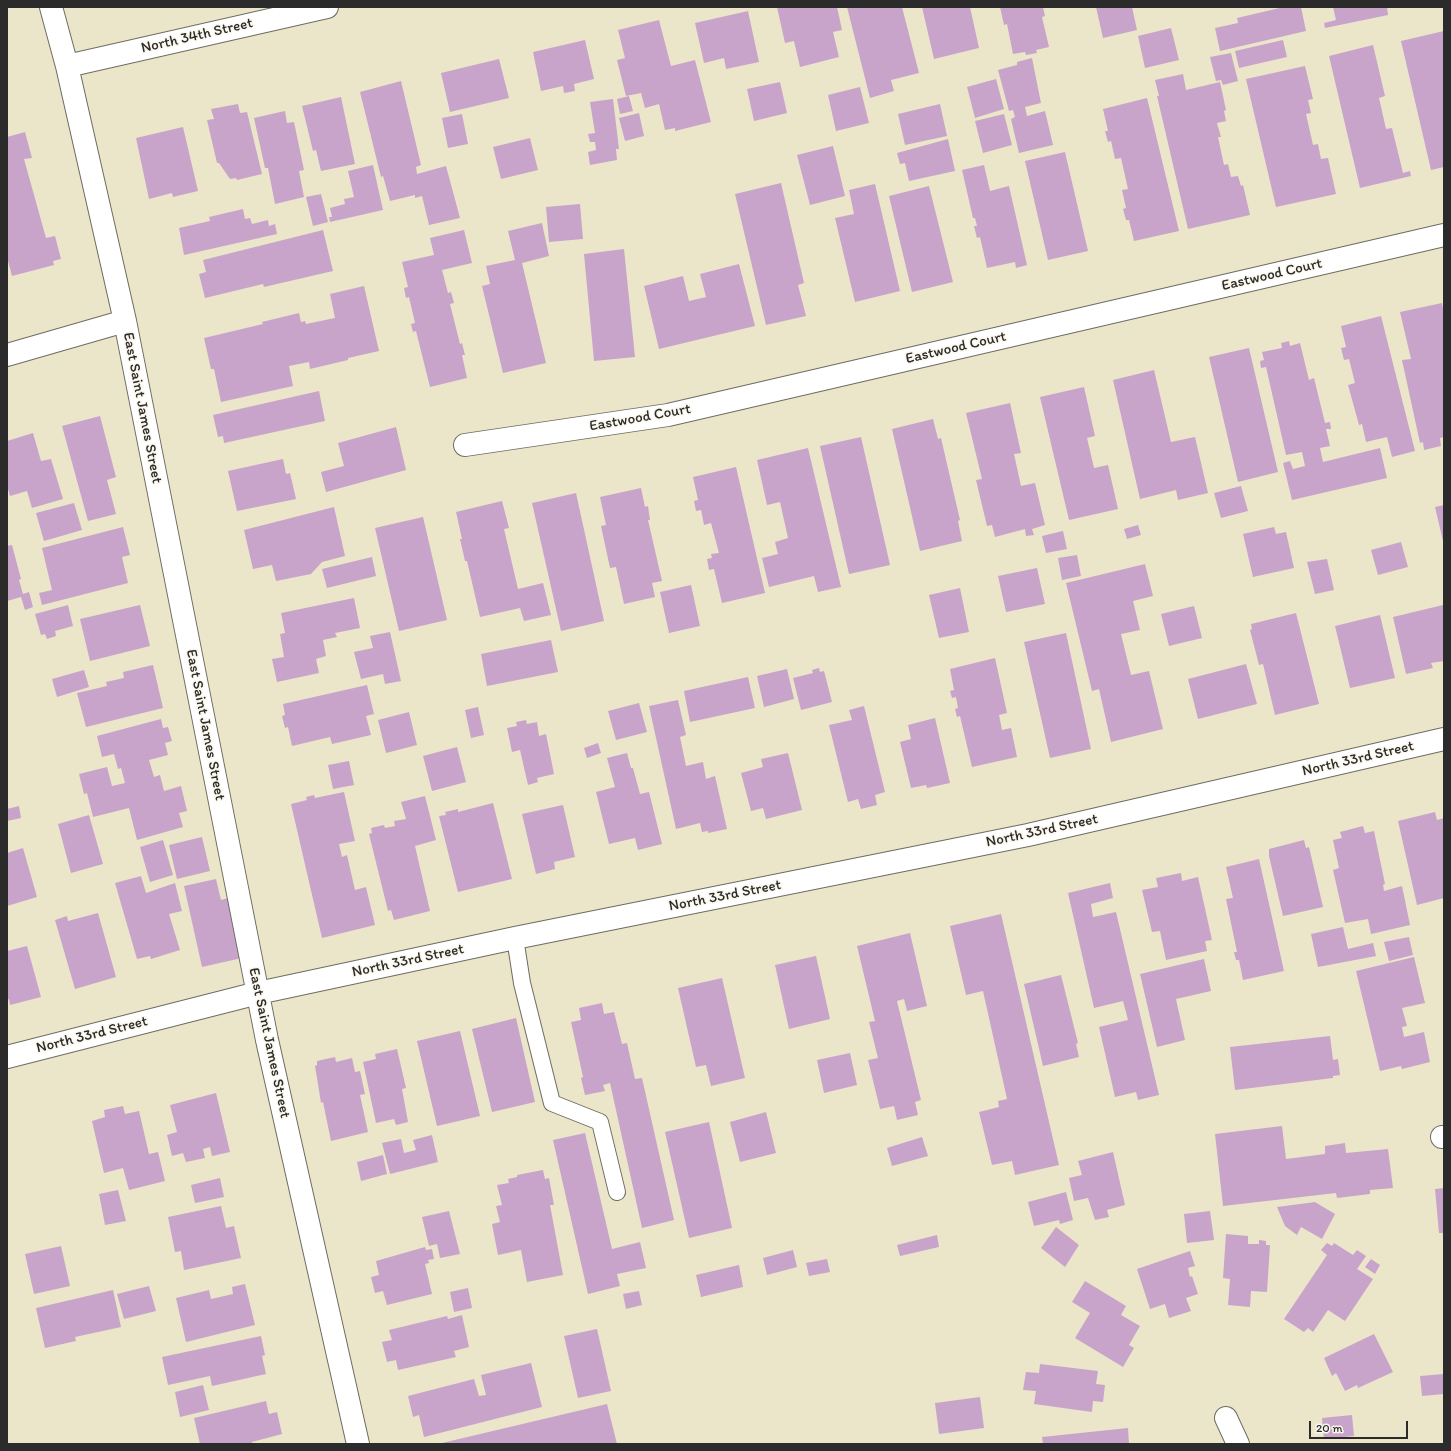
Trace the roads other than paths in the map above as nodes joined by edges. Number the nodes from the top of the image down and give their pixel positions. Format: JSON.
{"nodes":[{"id":1,"x":51,"y":7,"type":"edge"},
{"id":2,"x":327,"y":7,"type":"edge"},
{"id":3,"x":67,"y":66,"type":"junction"},
{"id":4,"x":1444,"y":235,"type":"edge"},
{"id":5,"x":125,"y":321,"type":"junction"},
{"id":6,"x":7,"y":355,"type":"edge"},
{"id":7,"x":465,"y":445,"type":"dead end"},
{"id":8,"x":1444,"y":740,"type":"edge"},
{"id":9,"x":515,"y":938,"type":"junction"},
{"id":10,"x":258,"y":993,"type":"junction"},
{"id":11,"x":7,"y":1057,"type":"edge"},
{"id":12,"x":617,"y":1192,"type":"dead end"},
{"id":13,"x":1226,"y":1418,"type":"dead end"},
{"id":14,"x":358,"y":1444,"type":"edge"},
{"id":15,"x":1238,"y":1444,"type":"edge"}],
"edges":[{"from":1,"to":3,"type":"street","name":"East Saint James Street"},
{"from":2,"to":3,"type":"street","name":"North 34th Street"},
{"from":3,"to":5,"type":"street","name":"East Saint James Street"},
{"from":4,"to":7,"type":"street","name":"Eastwood Court"},
{"from":5,"to":6,"type":"street"},
{"from":5,"to":10,"type":"street","name":"East Saint James Street"},
{"from":8,"to":9,"type":"street","name":"North 33rd Street"},
{"from":9,"to":10,"type":"street","name":"North 33rd Street"},
{"from":9,"to":12,"type":"lane"},
{"from":10,"to":11,"type":"street","name":"North 33rd Street"},
{"from":10,"to":14,"type":"street","name":"East Saint James Street"},
{"from":13,"to":15,"type":"street"}]}
